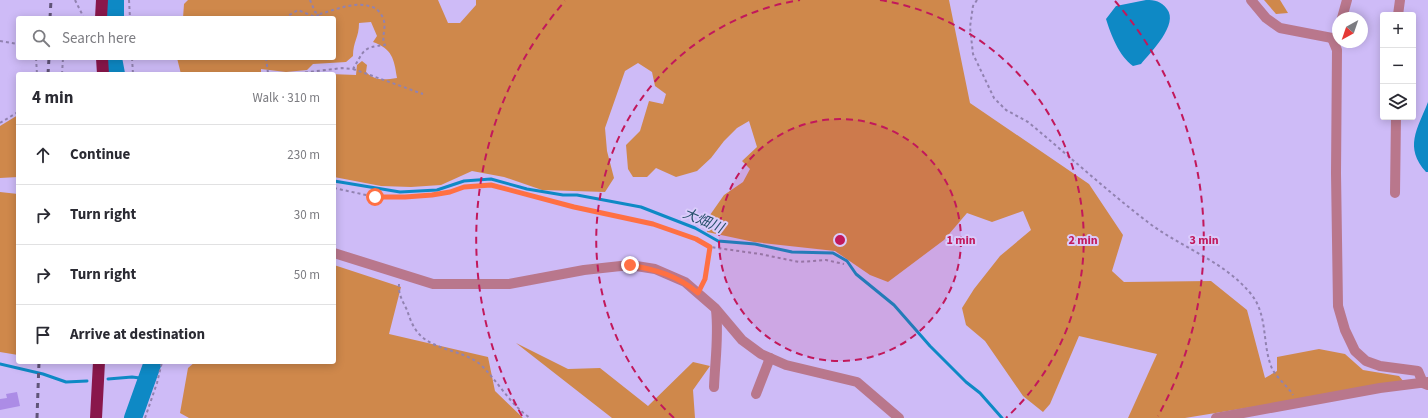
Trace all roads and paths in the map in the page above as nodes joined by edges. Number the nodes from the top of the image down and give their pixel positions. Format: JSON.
{"nodes":[{"id":1,"x":75,"y":0,"type":"edge"},
{"id":2,"x":102,"y":0,"type":"edge"},
{"id":3,"x":129,"y":0,"type":"edge"},
{"id":4,"x":310,"y":0,"type":"edge"},
{"id":5,"x":977,"y":0,"type":"edge"},
{"id":6,"x":1251,"y":0,"type":"edge"},
{"id":7,"x":1347,"y":0,"type":"edge"},
{"id":8,"x":1400,"y":0,"type":"edge"},
{"id":9,"x":1344,"y":12,"type":"edge"},
{"id":10,"x":1398,"y":12,"type":"edge"},
{"id":11,"x":320,"y":14,"type":"junction"},
{"id":12,"x":83,"y":16,"type":"edge"},
{"id":13,"x":101,"y":16,"type":"edge"},
{"id":14,"x":130,"y":16,"type":"edge"},
{"id":15,"x":288,"y":16,"type":"edge"},
{"id":16,"x":313,"y":16,"type":"edge"},
{"id":17,"x":317,"y":16,"type":"edge"},
{"id":18,"x":1332,"y":35,"type":"edge"},
{"id":19,"x":0,"y":41,"type":"edge"},
{"id":20,"x":16,"y":44,"type":"edge"},
{"id":21,"x":1337,"y":48,"type":"edge"},
{"id":22,"x":36,"y":60,"type":"edge"},
{"id":23,"x":63,"y":60,"type":"edge"},
{"id":24,"x":102,"y":60,"type":"edge"},
{"id":25,"x":132,"y":60,"type":"edge"},
{"id":26,"x":266,"y":60,"type":"edge"},
{"id":27,"x":353,"y":69,"type":"junction"},
{"id":28,"x":36,"y":72,"type":"edge"},
{"id":29,"x":62,"y":72,"type":"edge"},
{"id":30,"x":103,"y":72,"type":"edge"},
{"id":31,"x":133,"y":72,"type":"edge"},
{"id":32,"x":268,"y":72,"type":"edge"},
{"id":33,"x":309,"y":72,"type":"edge"},
{"id":34,"x":424,"y":94,"type":"dead end"},
{"id":35,"x":16,"y":113,"type":"edge"},
{"id":36,"x":1396,"y":120,"type":"edge"},
{"id":37,"x":0,"y":123,"type":"edge"},
{"id":38,"x":336,"y":188,"type":"edge"},
{"id":39,"x":1395,"y":193,"type":"dead end"},
{"id":40,"x":710,"y":247,"type":"junction"},
{"id":41,"x":336,"y":254,"type":"edge"},
{"id":42,"x":844,"y":264,"type":"dead end"},
{"id":43,"x":401,"y":275,"type":"junction"},
{"id":44,"x":698,"y":293,"type":"junction"},
{"id":45,"x":716,"y":310,"type":"junction"},
{"id":46,"x":770,"y":358,"type":"junction"},
{"id":47,"x":99,"y":364,"type":"edge"},
{"id":48,"x":162,"y":364,"type":"edge"},
{"id":49,"x":1426,"y":383,"type":"edge"},
{"id":50,"x":714,"y":387,"type":"dead end"},
{"id":51,"x":756,"y":394,"type":"dead end"},
{"id":52,"x":1296,"y":403,"type":"junction"},
{"id":53,"x":96,"y":418,"type":"edge"},
{"id":54,"x":145,"y":418,"type":"edge"},
{"id":55,"x":530,"y":418,"type":"edge"},
{"id":56,"x":899,"y":418,"type":"edge"},
{"id":57,"x":1216,"y":418,"type":"edge"}],
"edges":[{"from":1,"to":12,"type":"path"},
{"from":2,"to":13,"type":"highway"},
{"from":3,"to":14,"type":"path"},
{"from":4,"to":11,"type":"path"},
{"from":5,"to":52,"type":"path"},
{"from":6,"to":18,"type":"street"},
{"from":7,"to":9,"type":"street"},
{"from":8,"to":10,"type":"street"},
{"from":11,"to":17,"type":"path"},
{"from":11,"to":27,"type":"path"},
{"from":15,"to":16,"type":"path"},
{"from":19,"to":20,"type":"path"},
{"from":21,"to":49,"type":"street"},
{"from":22,"to":28,"type":"path"},
{"from":23,"to":29,"type":"path"},
{"from":24,"to":30,"type":"highway"},
{"from":25,"to":31,"type":"path"},
{"from":26,"to":32,"type":"path"},
{"from":27,"to":33,"type":"path"},
{"from":27,"to":34,"type":"path"},
{"from":35,"to":37,"type":"path"},
{"from":36,"to":39,"type":"street"},
{"from":38,"to":40,"type":"path"},
{"from":40,"to":42,"type":"path"},
{"from":40,"to":44,"type":"path"},
{"from":41,"to":43,"type":"street"},
{"from":43,"to":44,"type":"street"},
{"from":43,"to":55,"type":"path"},
{"from":44,"to":45,"type":"street"},
{"from":45,"to":46,"type":"street"},
{"from":45,"to":50,"type":"street"},
{"from":46,"to":51,"type":"street"},
{"from":46,"to":56,"type":"street"},
{"from":47,"to":53,"type":"highway"},
{"from":48,"to":54,"type":"path"},
{"from":49,"to":52,"type":"street"},
{"from":52,"to":57,"type":"street"}]}
